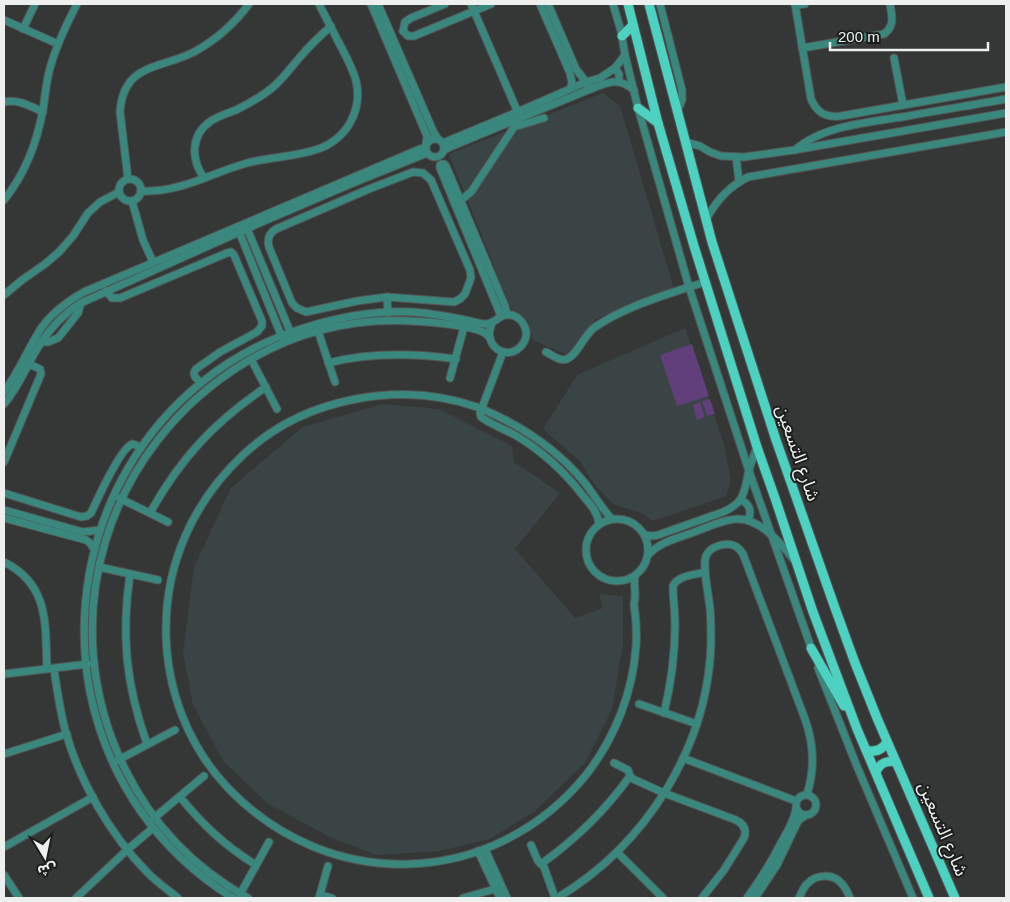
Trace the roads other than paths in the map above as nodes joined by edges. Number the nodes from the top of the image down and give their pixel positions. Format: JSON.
{"nodes":[{"id":1,"x":35,"y":4,"type":"edge"},
{"id":2,"x":77,"y":4,"type":"edge"},
{"id":3,"x":249,"y":4,"type":"edge"},
{"id":4,"x":319,"y":4,"type":"edge"},
{"id":5,"x":371,"y":4,"type":"edge"},
{"id":6,"x":378,"y":4,"type":"edge"},
{"id":7,"x":445,"y":4,"type":"edge"},
{"id":8,"x":491,"y":4,"type":"edge"},
{"id":9,"x":540,"y":4,"type":"edge"},
{"id":10,"x":548,"y":4,"type":"edge"},
{"id":11,"x":613,"y":4,"type":"edge"},
{"id":12,"x":628,"y":4,"type":"edge"},
{"id":13,"x":649,"y":4,"type":"edge"},
{"id":14,"x":660,"y":4,"type":"edge"},
{"id":15,"x":804,"y":4,"type":"edge"},
{"id":16,"x":890,"y":4,"type":"edge"},
{"id":17,"x":795,"y":5,"type":"edge"},
{"id":18,"x":472,"y":7,"type":"edge"},
{"id":19,"x":4,"y":20,"type":"edge"},
{"id":20,"x":633,"y":25,"type":"junction"},
{"id":21,"x":331,"y":26,"type":"junction"},
{"id":22,"x":23,"y":29,"type":"junction"},
{"id":23,"x":403,"y":31,"type":"junction"},
{"id":24,"x":622,"y":36,"type":"junction"},
{"id":25,"x":388,"y":37,"type":"junction"},
{"id":26,"x":58,"y":44,"type":"junction"},
{"id":27,"x":802,"y":48,"type":"junction"},
{"id":28,"x":394,"y":50,"type":"junction"},
{"id":29,"x":626,"y":55,"type":"junction"},
{"id":30,"x":894,"y":58,"type":"dead end"},
{"id":31,"x":616,"y":68,"type":"junction"},
{"id":32,"x":586,"y":82,"type":"junction"},
{"id":33,"x":619,"y":82,"type":"junction"},
{"id":34,"x":1006,"y":87,"type":"edge"},
{"id":35,"x":593,"y":88,"type":"junction"},
{"id":36,"x":570,"y":89,"type":"junction"},
{"id":37,"x":634,"y":90,"type":"junction"},
{"id":38,"x":1006,"y":99,"type":"edge"},
{"id":39,"x":4,"y":102,"type":"edge"},
{"id":40,"x":903,"y":105,"type":"junction"},
{"id":41,"x":638,"y":108,"type":"junction"},
{"id":42,"x":43,"y":112,"type":"junction"},
{"id":43,"x":677,"y":112,"type":"junction"},
{"id":44,"x":1006,"y":113,"type":"edge"},
{"id":45,"x":519,"y":115,"type":"junction"},
{"id":46,"x":544,"y":118,"type":"dead end"},
{"id":47,"x":658,"y":123,"type":"junction"},
{"id":48,"x":1006,"y":132,"type":"edge"},
{"id":49,"x":685,"y":142,"type":"junction"},
{"id":50,"x":441,"y":144,"type":"junction"},
{"id":51,"x":426,"y":148,"type":"junction"},
{"id":52,"x":794,"y":150,"type":"junction"},
{"id":53,"x":736,"y":157,"type":"junction"},
{"id":54,"x":204,"y":178,"type":"junction"},
{"id":55,"x":128,"y":179,"type":"junction"},
{"id":56,"x":740,"y":181,"type":"junction"},
{"id":57,"x":338,"y":189,"type":"junction"},
{"id":58,"x":141,"y":191,"type":"junction"},
{"id":59,"x":119,"y":192,"type":"junction"},
{"id":60,"x":4,"y":200,"type":"edge"},
{"id":61,"x":342,"y":200,"type":"junction"},
{"id":62,"x":461,"y":200,"type":"junction"},
{"id":63,"x":132,"y":201,"type":"junction"},
{"id":64,"x":707,"y":218,"type":"junction"},
{"id":65,"x":245,"y":226,"type":"junction"},
{"id":66,"x":238,"y":229,"type":"junction"},
{"id":67,"x":208,"y":243,"type":"junction"},
{"id":68,"x":188,"y":256,"type":"junction"},
{"id":69,"x":153,"y":262,"type":"junction"},
{"id":70,"x":193,"y":267,"type":"junction"},
{"id":71,"x":706,"y":282,"type":"junction"},
{"id":72,"x":261,"y":285,"type":"junction"},
{"id":73,"x":689,"y":287,"type":"junction"},
{"id":74,"x":249,"y":290,"type":"junction"},
{"id":75,"x":106,"y":291,"type":"junction"},
{"id":76,"x":4,"y":294,"type":"edge"},
{"id":77,"x":387,"y":298,"type":"junction"},
{"id":78,"x":81,"y":303,"type":"junction"},
{"id":79,"x":388,"y":313,"type":"junction"},
{"id":80,"x":504,"y":316,"type":"junction"},
{"id":81,"x":492,"y":323,"type":"junction"},
{"id":82,"x":464,"y":327,"type":"junction"},
{"id":83,"x":318,"y":331,"type":"junction"},
{"id":84,"x":292,"y":335,"type":"junction"},
{"id":85,"x":490,"y":338,"type":"junction"},
{"id":86,"x":282,"y":339,"type":"junction"},
{"id":87,"x":41,"y":342,"type":"junction"},
{"id":88,"x":503,"y":352,"type":"junction"},
{"id":89,"x":546,"y":352,"type":"dead end"},
{"id":90,"x":251,"y":359,"type":"junction"},
{"id":91,"x":456,"y":359,"type":"junction"},
{"id":92,"x":328,"y":362,"type":"junction"},
{"id":93,"x":29,"y":364,"type":"junction"},
{"id":94,"x":450,"y":378,"type":"dead end"},
{"id":95,"x":335,"y":382,"type":"dead end"},
{"id":96,"x":201,"y":383,"type":"junction"},
{"id":97,"x":266,"y":387,"type":"junction"},
{"id":98,"x":4,"y":392,"type":"edge"},
{"id":99,"x":4,"y":404,"type":"edge"},
{"id":100,"x":479,"y":408,"type":"junction"},
{"id":101,"x":277,"y":409,"type":"dead end"},
{"id":102,"x":757,"y":447,"type":"junction"},
{"id":103,"x":141,"y":448,"type":"junction"},
{"id":104,"x":4,"y":462,"type":"edge"},
{"id":105,"x":749,"y":471,"type":"junction"},
{"id":106,"x":4,"y":494,"type":"edge"},
{"id":107,"x":114,"y":495,"type":"junction"},
{"id":108,"x":122,"y":500,"type":"junction"},
{"id":109,"x":740,"y":500,"type":"junction"},
{"id":110,"x":43,"y":505,"type":"junction"},
{"id":111,"x":733,"y":508,"type":"junction"},
{"id":112,"x":4,"y":510,"type":"edge"},
{"id":113,"x":150,"y":514,"type":"junction"},
{"id":114,"x":713,"y":516,"type":"junction"},
{"id":115,"x":4,"y":518,"type":"edge"},
{"id":116,"x":39,"y":519,"type":"junction"},
{"id":117,"x":612,"y":519,"type":"junction"},
{"id":118,"x":736,"y":519,"type":"junction"},
{"id":119,"x":748,"y":520,"type":"junction"},
{"id":120,"x":168,"y":522,"type":"dead end"},
{"id":121,"x":599,"y":524,"type":"junction"},
{"id":122,"x":715,"y":524,"type":"junction"},
{"id":123,"x":100,"y":530,"type":"junction"},
{"id":124,"x":645,"y":534,"type":"junction"},
{"id":125,"x":771,"y":534,"type":"junction"},
{"id":126,"x":94,"y":549,"type":"junction"},
{"id":127,"x":648,"y":555,"type":"junction"},
{"id":128,"x":4,"y":562,"type":"edge"},
{"id":129,"x":796,"y":562,"type":"junction"},
{"id":130,"x":99,"y":567,"type":"junction"},
{"id":131,"x":705,"y":572,"type":"junction"},
{"id":132,"x":130,"y":574,"type":"junction"},
{"id":133,"x":635,"y":576,"type":"junction"},
{"id":134,"x":627,"y":579,"type":"junction"},
{"id":135,"x":158,"y":580,"type":"dead end"},
{"id":136,"x":634,"y":604,"type":"junction"},
{"id":137,"x":811,"y":648,"type":"junction"},
{"id":138,"x":90,"y":664,"type":"junction"},
{"id":139,"x":50,"y":669,"type":"junction"},
{"id":140,"x":4,"y":674,"type":"edge"},
{"id":141,"x":639,"y":704,"type":"dead end"},
{"id":142,"x":664,"y":713,"type":"junction"},
{"id":143,"x":697,"y":724,"type":"junction"},
{"id":144,"x":857,"y":729,"type":"junction"},
{"id":145,"x":175,"y":730,"type":"dead end"},
{"id":146,"x":67,"y":734,"type":"junction"},
{"id":147,"x":887,"y":742,"type":"junction"},
{"id":148,"x":147,"y":744,"type":"junction"},
{"id":149,"x":866,"y":750,"type":"junction"},
{"id":150,"x":4,"y":754,"type":"edge"},
{"id":151,"x":683,"y":758,"type":"junction"},
{"id":152,"x":116,"y":760,"type":"junction"},
{"id":153,"x":896,"y":762,"type":"junction"},
{"id":154,"x":614,"y":763,"type":"dead end"},
{"id":155,"x":876,"y":772,"type":"junction"},
{"id":156,"x":204,"y":776,"type":"dead end"},
{"id":157,"x":630,"y":776,"type":"junction"},
{"id":158,"x":664,"y":793,"type":"junction"},
{"id":159,"x":807,"y":794,"type":"junction"},
{"id":160,"x":180,"y":796,"type":"junction"},
{"id":161,"x":93,"y":797,"type":"junction"},
{"id":162,"x":796,"y":805,"type":"junction"},
{"id":163,"x":806,"y":815,"type":"junction"},
{"id":164,"x":154,"y":818,"type":"junction"},
{"id":165,"x":153,"y":828,"type":"junction"},
{"id":166,"x":269,"y":842,"type":"dead end"},
{"id":167,"x":531,"y":845,"type":"dead end"},
{"id":168,"x":4,"y":846,"type":"edge"},
{"id":169,"x":127,"y":850,"type":"junction"},
{"id":170,"x":482,"y":850,"type":"junction"},
{"id":171,"x":617,"y":852,"type":"junction"},
{"id":172,"x":541,"y":864,"type":"junction"},
{"id":173,"x":256,"y":865,"type":"junction"},
{"id":174,"x":328,"y":866,"type":"dead end"},
{"id":175,"x":4,"y":875,"type":"edge"},
{"id":176,"x":495,"y":888,"type":"junction"},
{"id":177,"x":239,"y":896,"type":"edge"},
{"id":178,"x":320,"y":897,"type":"edge"},
{"id":179,"x":19,"y":898,"type":"edge"},
{"id":180,"x":76,"y":898,"type":"edge"},
{"id":181,"x":178,"y":898,"type":"edge"},
{"id":182,"x":233,"y":898,"type":"edge"},
{"id":183,"x":248,"y":898,"type":"edge"},
{"id":184,"x":332,"y":898,"type":"edge"},
{"id":185,"x":463,"y":898,"type":"edge"},
{"id":186,"x":500,"y":898,"type":"edge"},
{"id":187,"x":507,"y":898,"type":"edge"},
{"id":188,"x":556,"y":898,"type":"edge"},
{"id":189,"x":663,"y":898,"type":"edge"},
{"id":190,"x":702,"y":898,"type":"edge"},
{"id":191,"x":747,"y":898,"type":"edge"},
{"id":192,"x":755,"y":898,"type":"edge"},
{"id":193,"x":799,"y":898,"type":"edge"},
{"id":194,"x":850,"y":898,"type":"edge"},
{"id":195,"x":913,"y":898,"type":"edge"},
{"id":196,"x":929,"y":898,"type":"edge"},
{"id":197,"x":955,"y":898,"type":"edge"}],
"edges":[{"from":1,"to":22,"type":"street"},
{"from":2,"to":26,"type":"street"},
{"from":3,"to":55,"type":"street"},
{"from":4,"to":21,"type":"street"},
{"from":5,"to":25,"type":"street"},
{"from":6,"to":25,"type":"street"},
{"from":7,"to":23,"type":"street"},
{"from":8,"to":18,"type":"street"},
{"from":9,"to":36,"type":"street"},
{"from":10,"to":32,"type":"street"},
{"from":11,"to":24,"type":"street"},
{"from":12,"to":20,"type":"main road","name":"شارع التسعين"},
{"from":13,"to":43,"type":"main road","name":"شارع التسعين"},
{"from":14,"to":43,"type":"street"},
{"from":15,"to":17,"type":"street"},
{"from":16,"to":27,"type":"street"},
{"from":17,"to":27,"type":"street"},
{"from":18,"to":23,"type":"street"},
{"from":18,"to":45,"type":"street"},
{"from":19,"to":22,"type":"street"},
{"from":20,"to":24,"type":"main road"},
{"from":20,"to":47,"type":"main road","name":"شارع التسعين"},
{"from":21,"to":54,"type":"street"},
{"from":21,"to":54,"type":"street"},
{"from":22,"to":26,"type":"street"},
{"from":23,"to":25,"type":"street"},
{"from":24,"to":29,"type":"street"},
{"from":25,"to":28,"type":"street"},
{"from":26,"to":42,"type":"street"},
{"from":27,"to":40,"type":"street"},
{"from":28,"to":50,"type":"street"},
{"from":28,"to":51,"type":"street"},
{"from":29,"to":31,"type":"street"},
{"from":29,"to":37,"type":"street"},
{"from":30,"to":40,"type":"street"},
{"from":31,"to":32,"type":"street"},
{"from":31,"to":33,"type":"street"},
{"from":32,"to":35,"type":"street"},
{"from":32,"to":36,"type":"street"},
{"from":33,"to":35,"type":"street"},
{"from":33,"to":37,"type":"street"},
{"from":34,"to":40,"type":"street"},
{"from":35,"to":45,"type":"street"},
{"from":36,"to":45,"type":"street"},
{"from":37,"to":41,"type":"street"},
{"from":38,"to":52,"type":"street"},
{"from":39,"to":42,"type":"street"},
{"from":41,"to":47,"type":"main road"},
{"from":41,"to":73,"type":"street"},
{"from":42,"to":60,"type":"street"},
{"from":43,"to":49,"type":"main road","name":"شارع التسعين"},
{"from":44,"to":52,"type":"street"},
{"from":45,"to":50,"type":"street"},
{"from":46,"to":62,"type":"street"},
{"from":47,"to":71,"type":"main road","name":"شارع التسعين"},
{"from":48,"to":56,"type":"street"},
{"from":49,"to":53,"type":"street"},
{"from":49,"to":64,"type":"main road","name":"شارع التسعين"},
{"from":50,"to":51,"type":"street"},
{"from":50,"to":51,"type":"street"},
{"from":51,"to":57,"type":"street"},
{"from":51,"to":65,"type":"street"},
{"from":52,"to":53,"type":"street"},
{"from":53,"to":56,"type":"street"},
{"from":54,"to":58,"type":"street"},
{"from":55,"to":58,"type":"street"},
{"from":55,"to":59,"type":"street"},
{"from":56,"to":64,"type":"street"},
{"from":57,"to":61,"type":"street"},
{"from":57,"to":65,"type":"street"},
{"from":58,"to":63,"type":"street"},
{"from":59,"to":63,"type":"street"},
{"from":59,"to":76,"type":"street"},
{"from":61,"to":77,"type":"street"},
{"from":61,"to":77,"type":"street"},
{"from":62,"to":80,"type":"street"},
{"from":62,"to":80,"type":"street"},
{"from":63,"to":69,"type":"street"},
{"from":64,"to":147,"type":"main road","name":"شارع التسعين"},
{"from":65,"to":66,"type":"street"},
{"from":65,"to":84,"type":"street"},
{"from":66,"to":67,"type":"street"},
{"from":66,"to":72,"type":"street"},
{"from":67,"to":68,"type":"street"},
{"from":67,"to":69,"type":"street"},
{"from":68,"to":70,"type":"street"},
{"from":68,"to":75,"type":"street"},
{"from":69,"to":98,"type":"street"},
{"from":70,"to":74,"type":"street"},
{"from":70,"to":75,"type":"street"},
{"from":71,"to":73,"type":"street"},
{"from":71,"to":102,"type":"main road","name":"شارع التسعين"},
{"from":72,"to":74,"type":"street"},
{"from":72,"to":86,"type":"street"},
{"from":73,"to":89,"type":"street"},
{"from":73,"to":105,"type":"street"},
{"from":74,"to":96,"type":"street"},
{"from":75,"to":78,"type":"street"},
{"from":77,"to":79,"type":"street"},
{"from":78,"to":87,"type":"street"},
{"from":78,"to":87,"type":"street"},
{"from":79,"to":81,"type":"street"},
{"from":79,"to":84,"type":"street"},
{"from":80,"to":81,"type":"street"},
{"from":80,"to":88,"type":"street"},
{"from":81,"to":85,"type":"street"},
{"from":82,"to":83,"type":"street"},
{"from":82,"to":85,"type":"street"},
{"from":82,"to":91,"type":"street"},
{"from":83,"to":84,"type":"street"},
{"from":83,"to":92,"type":"street"},
{"from":84,"to":86,"type":"street"},
{"from":85,"to":88,"type":"street"},
{"from":86,"to":90,"type":"street"},
{"from":86,"to":96,"type":"street"},
{"from":87,"to":93,"type":"street"},
{"from":88,"to":100,"type":"street"},
{"from":90,"to":97,"type":"street"},
{"from":90,"to":108,"type":"street"},
{"from":91,"to":92,"type":"street"},
{"from":91,"to":94,"type":"street"},
{"from":92,"to":95,"type":"street"},
{"from":93,"to":99,"type":"street"},
{"from":93,"to":104,"type":"street"},
{"from":96,"to":103,"type":"street"},
{"from":97,"to":101,"type":"street"},
{"from":97,"to":113,"type":"street"},
{"from":100,"to":117,"type":"street"},
{"from":100,"to":121,"type":"street"},
{"from":100,"to":170,"type":"street"},
{"from":102,"to":105,"type":"street"},
{"from":102,"to":129,"type":"main road","name":"شارع التسعين"},
{"from":103,"to":107,"type":"street"},
{"from":103,"to":110,"type":"street"},
{"from":105,"to":109,"type":"street"},
{"from":105,"to":125,"type":"street"},
{"from":106,"to":110,"type":"street"},
{"from":107,"to":108,"type":"street"},
{"from":107,"to":123,"type":"street"},
{"from":108,"to":113,"type":"street"},
{"from":108,"to":130,"type":"street"},
{"from":109,"to":111,"type":"street"},
{"from":109,"to":119,"type":"street"},
{"from":110,"to":116,"type":"street"},
{"from":111,"to":114,"type":"street"},
{"from":111,"to":118,"type":"street"},
{"from":112,"to":116,"type":"street"},
{"from":113,"to":120,"type":"street"},
{"from":114,"to":122,"type":"street"},
{"from":114,"to":124,"type":"street"},
{"from":115,"to":126,"type":"street"},
{"from":116,"to":123,"type":"street"},
{"from":117,"to":121,"type":"street"},
{"from":117,"to":124,"type":"street"},
{"from":118,"to":119,"type":"street"},
{"from":118,"to":122,"type":"street"},
{"from":119,"to":125,"type":"street"},
{"from":121,"to":134,"type":"street"},
{"from":122,"to":127,"type":"street"},
{"from":123,"to":126,"type":"street"},
{"from":124,"to":127,"type":"street"},
{"from":125,"to":129,"type":"street"},
{"from":125,"to":137,"type":"street"},
{"from":126,"to":138,"type":"street"},
{"from":127,"to":133,"type":"street"},
{"from":128,"to":139,"type":"street"},
{"from":129,"to":144,"type":"main road","name":"شارع التسعين"},
{"from":130,"to":132,"type":"street"},
{"from":130,"to":138,"type":"street"},
{"from":131,"to":142,"type":"street"},
{"from":131,"to":143,"type":"street"},
{"from":131,"to":159,"type":"street"},
{"from":132,"to":135,"type":"street"},
{"from":132,"to":148,"type":"street"},
{"from":133,"to":134,"type":"street"},
{"from":133,"to":136,"type":"street"},
{"from":134,"to":136,"type":"street"},
{"from":136,"to":170,"type":"street"},
{"from":137,"to":144,"type":"main road"},
{"from":137,"to":195,"type":"street"},
{"from":138,"to":139,"type":"street"},
{"from":138,"to":152,"type":"street"},
{"from":139,"to":140,"type":"street"},
{"from":139,"to":146,"type":"street"},
{"from":141,"to":142,"type":"street"},
{"from":142,"to":143,"type":"street"},
{"from":143,"to":151,"type":"street"},
{"from":144,"to":149,"type":"main road","name":"شارع التسعين"},
{"from":145,"to":148,"type":"street"},
{"from":146,"to":150,"type":"street"},
{"from":146,"to":161,"type":"street"},
{"from":147,"to":149,"type":"main road"},
{"from":147,"to":153,"type":"main road","name":"شارع التسعين"},
{"from":148,"to":152,"type":"street"},
{"from":149,"to":155,"type":"main road","name":"شارع التسعين"},
{"from":151,"to":158,"type":"street"},
{"from":151,"to":162,"type":"street"},
{"from":152,"to":164,"type":"street"},
{"from":152,"to":165,"type":"street"},
{"from":153,"to":155,"type":"main road"},
{"from":153,"to":197,"type":"main road","name":"شارع التسعين"},
{"from":154,"to":157,"type":"street"},
{"from":155,"to":196,"type":"main road","name":"شارع التسعين"},
{"from":156,"to":160,"type":"street"},
{"from":157,"to":158,"type":"street"},
{"from":157,"to":172,"type":"street"},
{"from":158,"to":171,"type":"street"},
{"from":158,"to":190,"type":"street"},
{"from":159,"to":162,"type":"street"},
{"from":159,"to":163,"type":"street"},
{"from":160,"to":164,"type":"street"},
{"from":160,"to":173,"type":"street"},
{"from":161,"to":168,"type":"street"},
{"from":161,"to":169,"type":"street"},
{"from":162,"to":163,"type":"street"},
{"from":162,"to":191,"type":"street"},
{"from":163,"to":192,"type":"street"},
{"from":164,"to":177,"type":"street"},
{"from":165,"to":169,"type":"street"},
{"from":165,"to":182,"type":"street"},
{"from":166,"to":173,"type":"street"},
{"from":167,"to":172,"type":"street"},
{"from":169,"to":180,"type":"street"},
{"from":169,"to":181,"type":"street"},
{"from":170,"to":176,"type":"street"},
{"from":170,"to":187,"type":"street"},
{"from":171,"to":188,"type":"street"},
{"from":171,"to":189,"type":"street"},
{"from":172,"to":188,"type":"street"},
{"from":173,"to":177,"type":"street"},
{"from":174,"to":178,"type":"street"},
{"from":175,"to":179,"type":"street"},
{"from":176,"to":185,"type":"street"},
{"from":176,"to":186,"type":"street"},
{"from":177,"to":183,"type":"street"},
{"from":178,"to":184,"type":"street"},
{"from":193,"to":194,"type":"street"}]}
